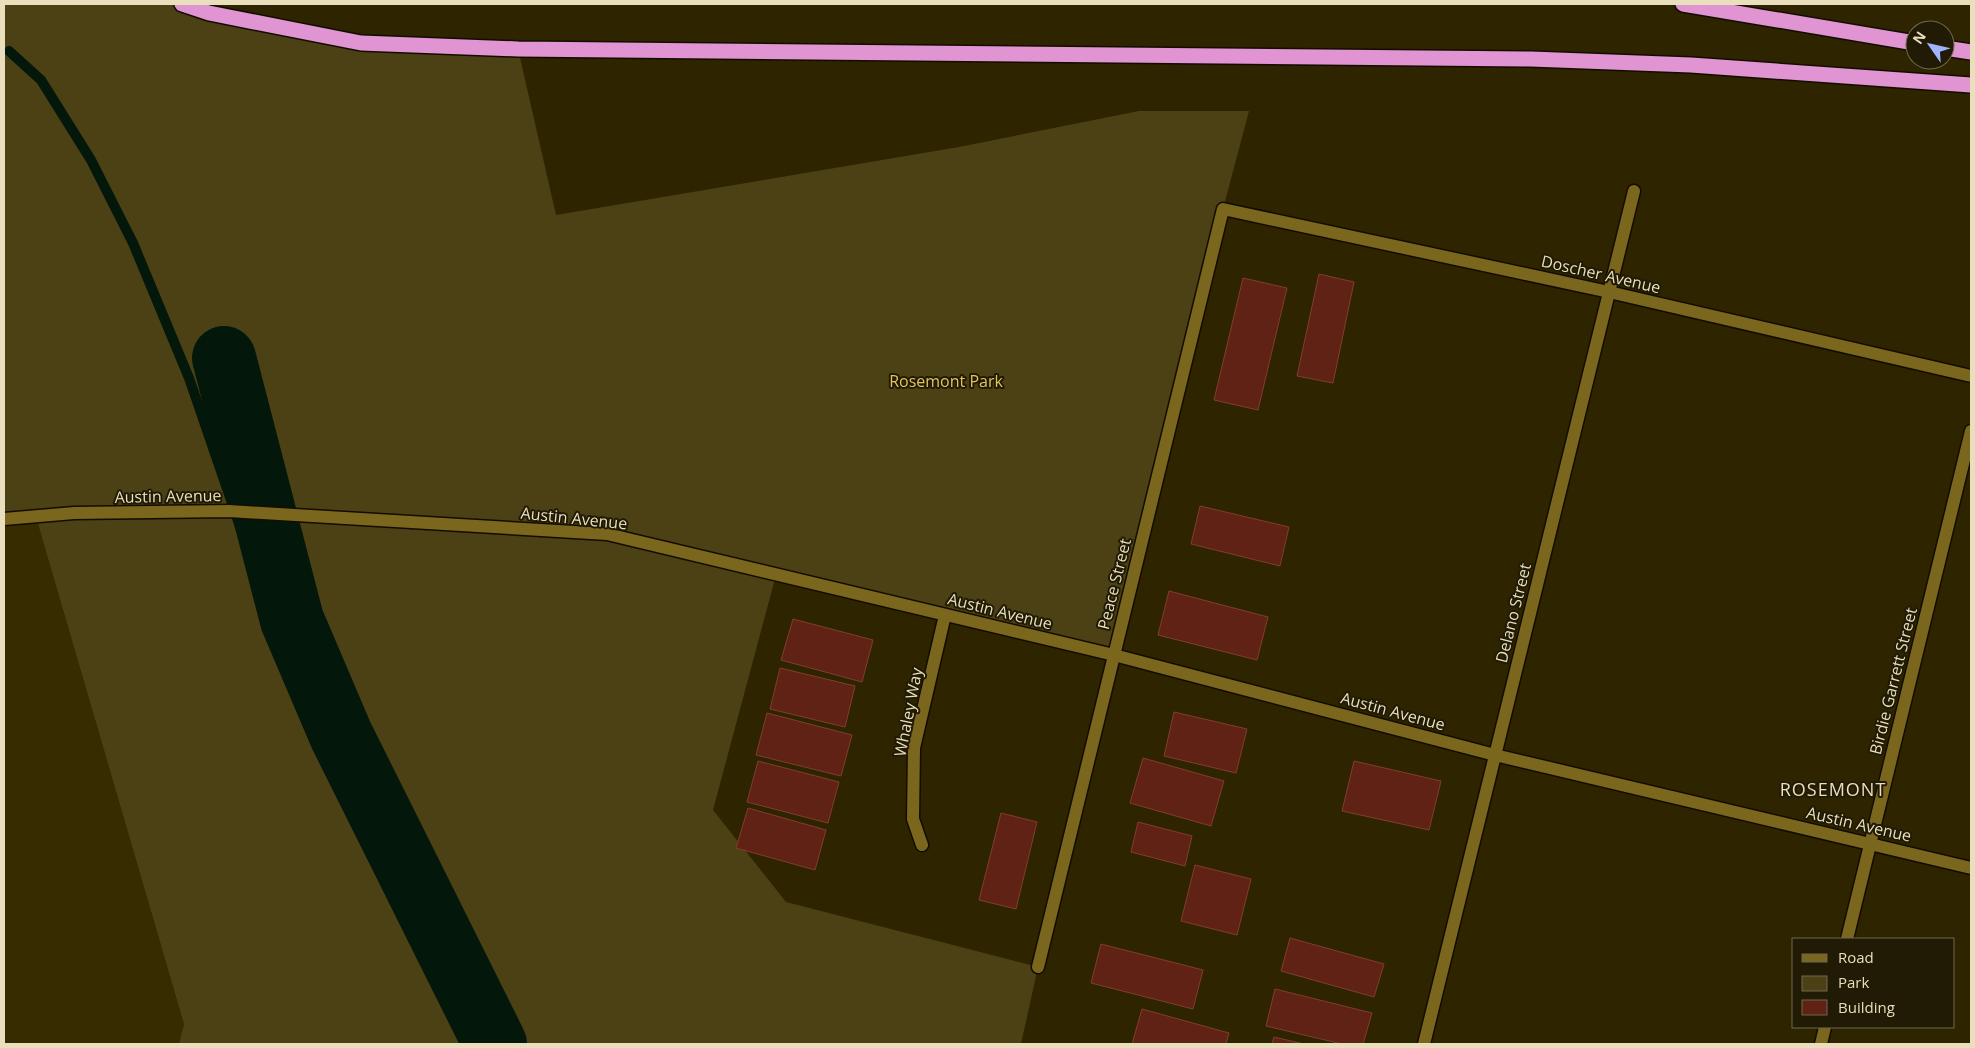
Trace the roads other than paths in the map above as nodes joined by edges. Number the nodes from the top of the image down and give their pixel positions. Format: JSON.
{"nodes":[{"id":1,"x":182,"y":4,"type":"edge"},
{"id":2,"x":1683,"y":4,"type":"edge"},
{"id":3,"x":1905,"y":40,"type":"edge"},
{"id":4,"x":1955,"y":50,"type":"edge"},
{"id":5,"x":1971,"y":52,"type":"edge"},
{"id":6,"x":1971,"y":86,"type":"edge"},
{"id":7,"x":1634,"y":190,"type":"dead end"},
{"id":8,"x":1223,"y":209,"type":"joint"},
{"id":9,"x":1609,"y":292,"type":"junction"},
{"id":10,"x":1971,"y":376,"type":"edge"},
{"id":11,"x":1971,"y":431,"type":"edge"},
{"id":12,"x":4,"y":519,"type":"edge"},
{"id":13,"x":944,"y":615,"type":"junction"},
{"id":14,"x":1114,"y":656,"type":"junction"},
{"id":15,"x":1494,"y":755,"type":"junction"},
{"id":16,"x":1870,"y":844,"type":"junction"},
{"id":17,"x":922,"y":845,"type":"dead end"},
{"id":18,"x":1971,"y":868,"type":"edge"},
{"id":19,"x":1846,"y":938,"type":"edge"},
{"id":20,"x":1038,"y":967,"type":"dead end"},
{"id":21,"x":1825,"y":1028,"type":"edge"},
{"id":22,"x":1424,"y":1044,"type":"edge"},
{"id":23,"x":1821,"y":1044,"type":"edge"}],
"edges":[{"from":1,"to":6,"type":"highway"},
{"from":2,"to":3,"type":"highway"},
{"from":4,"to":5,"type":"highway"},
{"from":7,"to":9,"type":"street","name":"Delano Street"},
{"from":8,"to":9,"type":"street","name":"Doscher Avenue"},
{"from":8,"to":14,"type":"street","name":"Peace Street"},
{"from":9,"to":10,"type":"street","name":"Doscher Avenue"},
{"from":9,"to":15,"type":"street","name":"Delano Street"},
{"from":11,"to":16,"type":"street","name":"Birdie Garrett Street"},
{"from":12,"to":13,"type":"street","name":"Austin Avenue"},
{"from":13,"to":14,"type":"street","name":"Austin Avenue"},
{"from":13,"to":17,"type":"street","name":"Whaley Way"},
{"from":14,"to":15,"type":"street","name":"Austin Avenue"},
{"from":14,"to":20,"type":"street","name":"Peace Street"},
{"from":15,"to":16,"type":"street","name":"Austin Avenue"},
{"from":15,"to":22,"type":"street","name":"Delano Street"},
{"from":16,"to":18,"type":"street","name":"Austin Avenue"},
{"from":16,"to":19,"type":"street","name":"Birdie Garrett Street"},
{"from":21,"to":23,"type":"street"}]}
